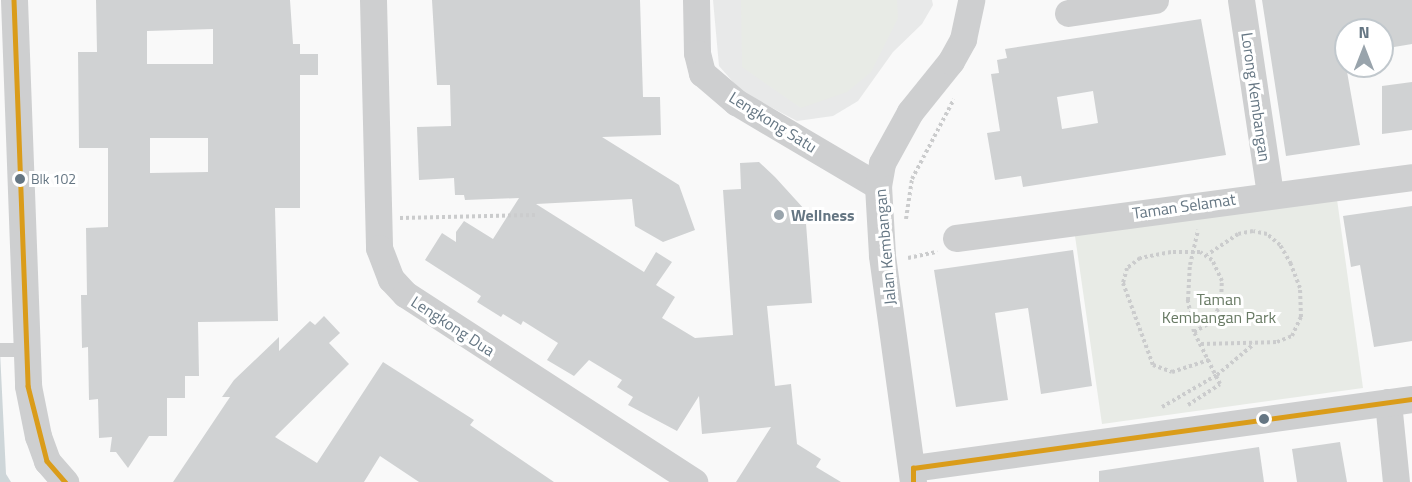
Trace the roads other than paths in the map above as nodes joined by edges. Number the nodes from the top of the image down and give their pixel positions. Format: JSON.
{"nodes":[{"id":1,"x":14,"y":0,"type":"edge"},
{"id":2,"x":373,"y":0,"type":"edge"},
{"id":3,"x":696,"y":0,"type":"edge"},
{"id":4,"x":971,"y":0,"type":"edge"},
{"id":5,"x":1155,"y":0,"type":"edge"},
{"id":6,"x":1241,"y":0,"type":"edge"},
{"id":7,"x":1068,"y":13,"type":"dead end"},
{"id":8,"x":8,"y":40,"type":"edge"},
{"id":9,"x":1412,"y":177,"type":"edge"},
{"id":10,"x":878,"y":186,"type":"junction"},
{"id":11,"x":1270,"y":194,"type":"junction"},
{"id":12,"x":956,"y":238,"type":"dead end"},
{"id":13,"x":11,"y":350,"type":"edge"},
{"id":14,"x":1400,"y":400,"type":"edge"},
{"id":15,"x":913,"y":475,"type":"edge"},
{"id":16,"x":65,"y":482,"type":"edge"},
{"id":17,"x":694,"y":482,"type":"edge"},
{"id":18,"x":1396,"y":482,"type":"edge"}],
"edges":[{"from":1,"to":8,"type":"street"},
{"from":2,"to":17,"type":"street","name":"Lengkong Dua"},
{"from":3,"to":10,"type":"street","name":"Lengkong Satu"},
{"from":4,"to":10,"type":"street","name":"Jalan Kembangan"},
{"from":5,"to":7,"type":"street"},
{"from":6,"to":11,"type":"street","name":"Lorong Kembangan"},
{"from":8,"to":13,"type":"street"},
{"from":9,"to":11,"type":"street","name":"Taman Selamat"},
{"from":10,"to":15,"type":"street","name":"Jalan Kembangan"},
{"from":11,"to":12,"type":"street","name":"Taman Selamat"},
{"from":13,"to":16,"type":"street"},
{"from":14,"to":15,"type":"street"},
{"from":14,"to":18,"type":"street"}]}
